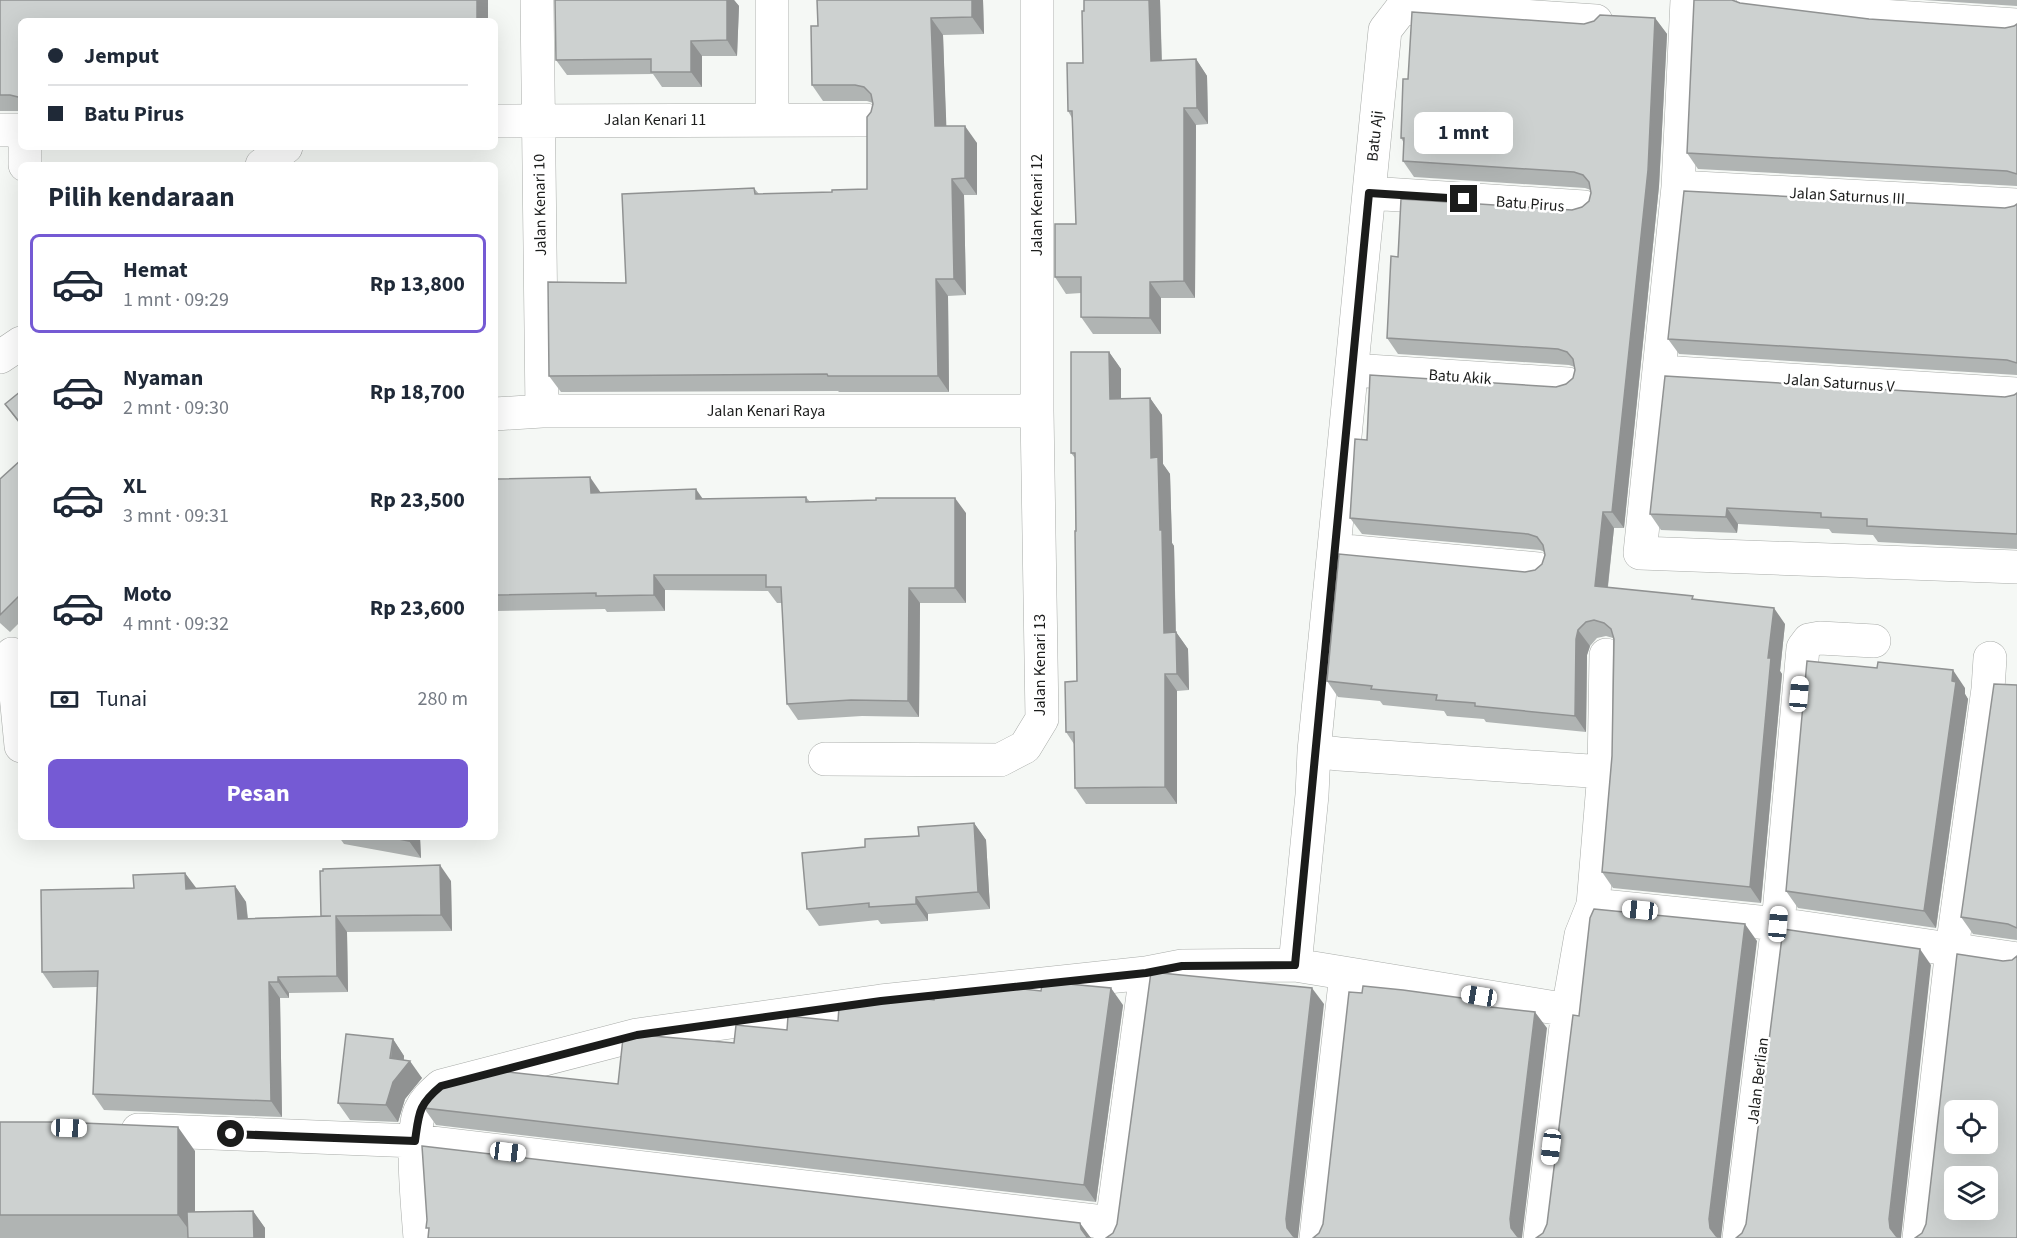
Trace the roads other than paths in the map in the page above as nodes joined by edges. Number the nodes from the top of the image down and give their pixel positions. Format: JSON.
{"nodes":[{"id":1,"x":537,"y":0,"type":"edge"},
{"id":2,"x":772,"y":0,"type":"edge"},
{"id":3,"x":1037,"y":0,"type":"edge"},
{"id":4,"x":1687,"y":0,"type":"edge"},
{"id":5,"x":1753,"y":0,"type":"edge"},
{"id":6,"x":1881,"y":8,"type":"edge"},
{"id":7,"x":1596,"y":21,"type":"edge"},
{"id":8,"x":2017,"y":25,"type":"edge"},
{"id":9,"x":539,"y":119,"type":"junction"},
{"id":10,"x":772,"y":120,"type":"junction"},
{"id":11,"x":866,"y":120,"type":"edge"},
{"id":12,"x":498,"y":121,"type":"edge"},
{"id":13,"x":0,"y":130,"type":"edge"},
{"id":14,"x":18,"y":130,"type":"edge"},
{"id":15,"x":282,"y":150,"type":"edge"},
{"id":16,"x":266,"y":162,"type":"edge"},
{"id":17,"x":1678,"y":187,"type":"junction"},
{"id":18,"x":1369,"y":193,"type":"junction"},
{"id":19,"x":2017,"y":206,"type":"edge"},
{"id":20,"x":1584,"y":207,"type":"edge"},
{"id":21,"x":18,"y":346,"type":"edge"},
{"id":22,"x":0,"y":357,"type":"edge"},
{"id":23,"x":1352,"y":370,"type":"junction"},
{"id":24,"x":1660,"y":372,"type":"junction"},
{"id":25,"x":1568,"y":384,"type":"edge"},
{"id":26,"x":2017,"y":394,"type":"edge"},
{"id":27,"x":542,"y":411,"type":"junction"},
{"id":28,"x":1038,"y":411,"type":"junction"},
{"id":29,"x":498,"y":414,"type":"edge"},
{"id":30,"x":1334,"y":550,"type":"junction"},
{"id":31,"x":2017,"y":567,"type":"edge"},
{"id":32,"x":1538,"y":568,"type":"edge"},
{"id":33,"x":1874,"y":641,"type":"dead end"},
{"id":34,"x":11,"y":653,"type":"edge"},
{"id":35,"x":1606,"y":655,"type":"dead end"},
{"id":36,"x":1990,"y":658,"type":"dead end"},
{"id":37,"x":18,"y":718,"type":"edge"},
{"id":38,"x":1314,"y":751,"type":"junction"},
{"id":39,"x":825,"y":759,"type":"dead end"},
{"id":40,"x":1604,"y":772,"type":"junction"},
{"id":41,"x":1593,"y":905,"type":"junction"},
{"id":42,"x":1778,"y":924,"type":"junction"},
{"id":43,"x":1952,"y":949,"type":"junction"},
{"id":44,"x":2017,"y":959,"type":"edge"},
{"id":45,"x":1295,"y":965,"type":"junction"},
{"id":46,"x":1146,"y":973,"type":"junction"},
{"id":47,"x":1346,"y":974,"type":"junction"},
{"id":48,"x":1568,"y":1010,"type":"junction"},
{"id":49,"x":107,"y":1129,"type":"edge"},
{"id":50,"x":415,"y":1141,"type":"junction"},
{"id":51,"x":1111,"y":1230,"type":"edge"},
{"id":52,"x":420,"y":1238,"type":"edge"},
{"id":53,"x":1316,"y":1238,"type":"edge"},
{"id":54,"x":1540,"y":1238,"type":"edge"},
{"id":55,"x":1739,"y":1238,"type":"edge"},
{"id":56,"x":1919,"y":1238,"type":"edge"}],
"edges":[{"from":1,"to":9,"type":"street","name":"Jalan Kenari 10"},
{"from":2,"to":10,"type":"street"},
{"from":3,"to":28,"type":"street","name":"Jalan Kenari 12"},
{"from":4,"to":17,"type":"street"},
{"from":5,"to":6,"type":"street"},
{"from":6,"to":8,"type":"street"},
{"from":7,"to":18,"type":"street","name":"Batu Aji"},
{"from":9,"to":10,"type":"street","name":"Jalan Kenari 11"},
{"from":9,"to":12,"type":"street","name":"Jalan Kenari 11"},
{"from":9,"to":27,"type":"street","name":"Jalan Kenari 10"},
{"from":10,"to":11,"type":"street","name":"Jalan Kenari 11"},
{"from":13,"to":14,"type":"street"},
{"from":15,"to":16,"type":"street"},
{"from":17,"to":19,"type":"street","name":"Jalan Saturnus III"},
{"from":17,"to":24,"type":"street"},
{"from":18,"to":20,"type":"street","name":"Batu Pirus"},
{"from":18,"to":23,"type":"street","name":"Batu Aji"},
{"from":21,"to":22,"type":"street"},
{"from":23,"to":25,"type":"street","name":"Batu Akik"},
{"from":23,"to":30,"type":"street","name":"Batu Aji"},
{"from":24,"to":26,"type":"street","name":"Jalan Saturnus V"},
{"from":24,"to":31,"type":"street"},
{"from":27,"to":28,"type":"street","name":"Jalan Kenari Raya"},
{"from":27,"to":29,"type":"street","name":"Jalan Kenari Raya"},
{"from":28,"to":39,"type":"street","name":"Jalan Kenari 13"},
{"from":30,"to":32,"type":"street"},
{"from":30,"to":38,"type":"street","name":"Batu Aji"},
{"from":33,"to":42,"type":"street","name":"Jalan Berlian"},
{"from":34,"to":37,"type":"street"},
{"from":35,"to":40,"type":"street"},
{"from":36,"to":43,"type":"street"},
{"from":38,"to":40,"type":"street"},
{"from":38,"to":45,"type":"street","name":"Batu Aji"},
{"from":40,"to":41,"type":"street"},
{"from":41,"to":42,"type":"street"},
{"from":41,"to":48,"type":"street"},
{"from":42,"to":43,"type":"street"},
{"from":42,"to":55,"type":"street","name":"Jalan Berlian"},
{"from":43,"to":44,"type":"street"},
{"from":43,"to":56,"type":"street"},
{"from":45,"to":46,"type":"street"},
{"from":45,"to":47,"type":"street"},
{"from":46,"to":50,"type":"street"},
{"from":46,"to":51,"type":"street"},
{"from":47,"to":48,"type":"street"},
{"from":47,"to":53,"type":"street"},
{"from":48,"to":54,"type":"street"},
{"from":49,"to":50,"type":"street"},
{"from":50,"to":51,"type":"street"},
{"from":50,"to":52,"type":"street"}]}
